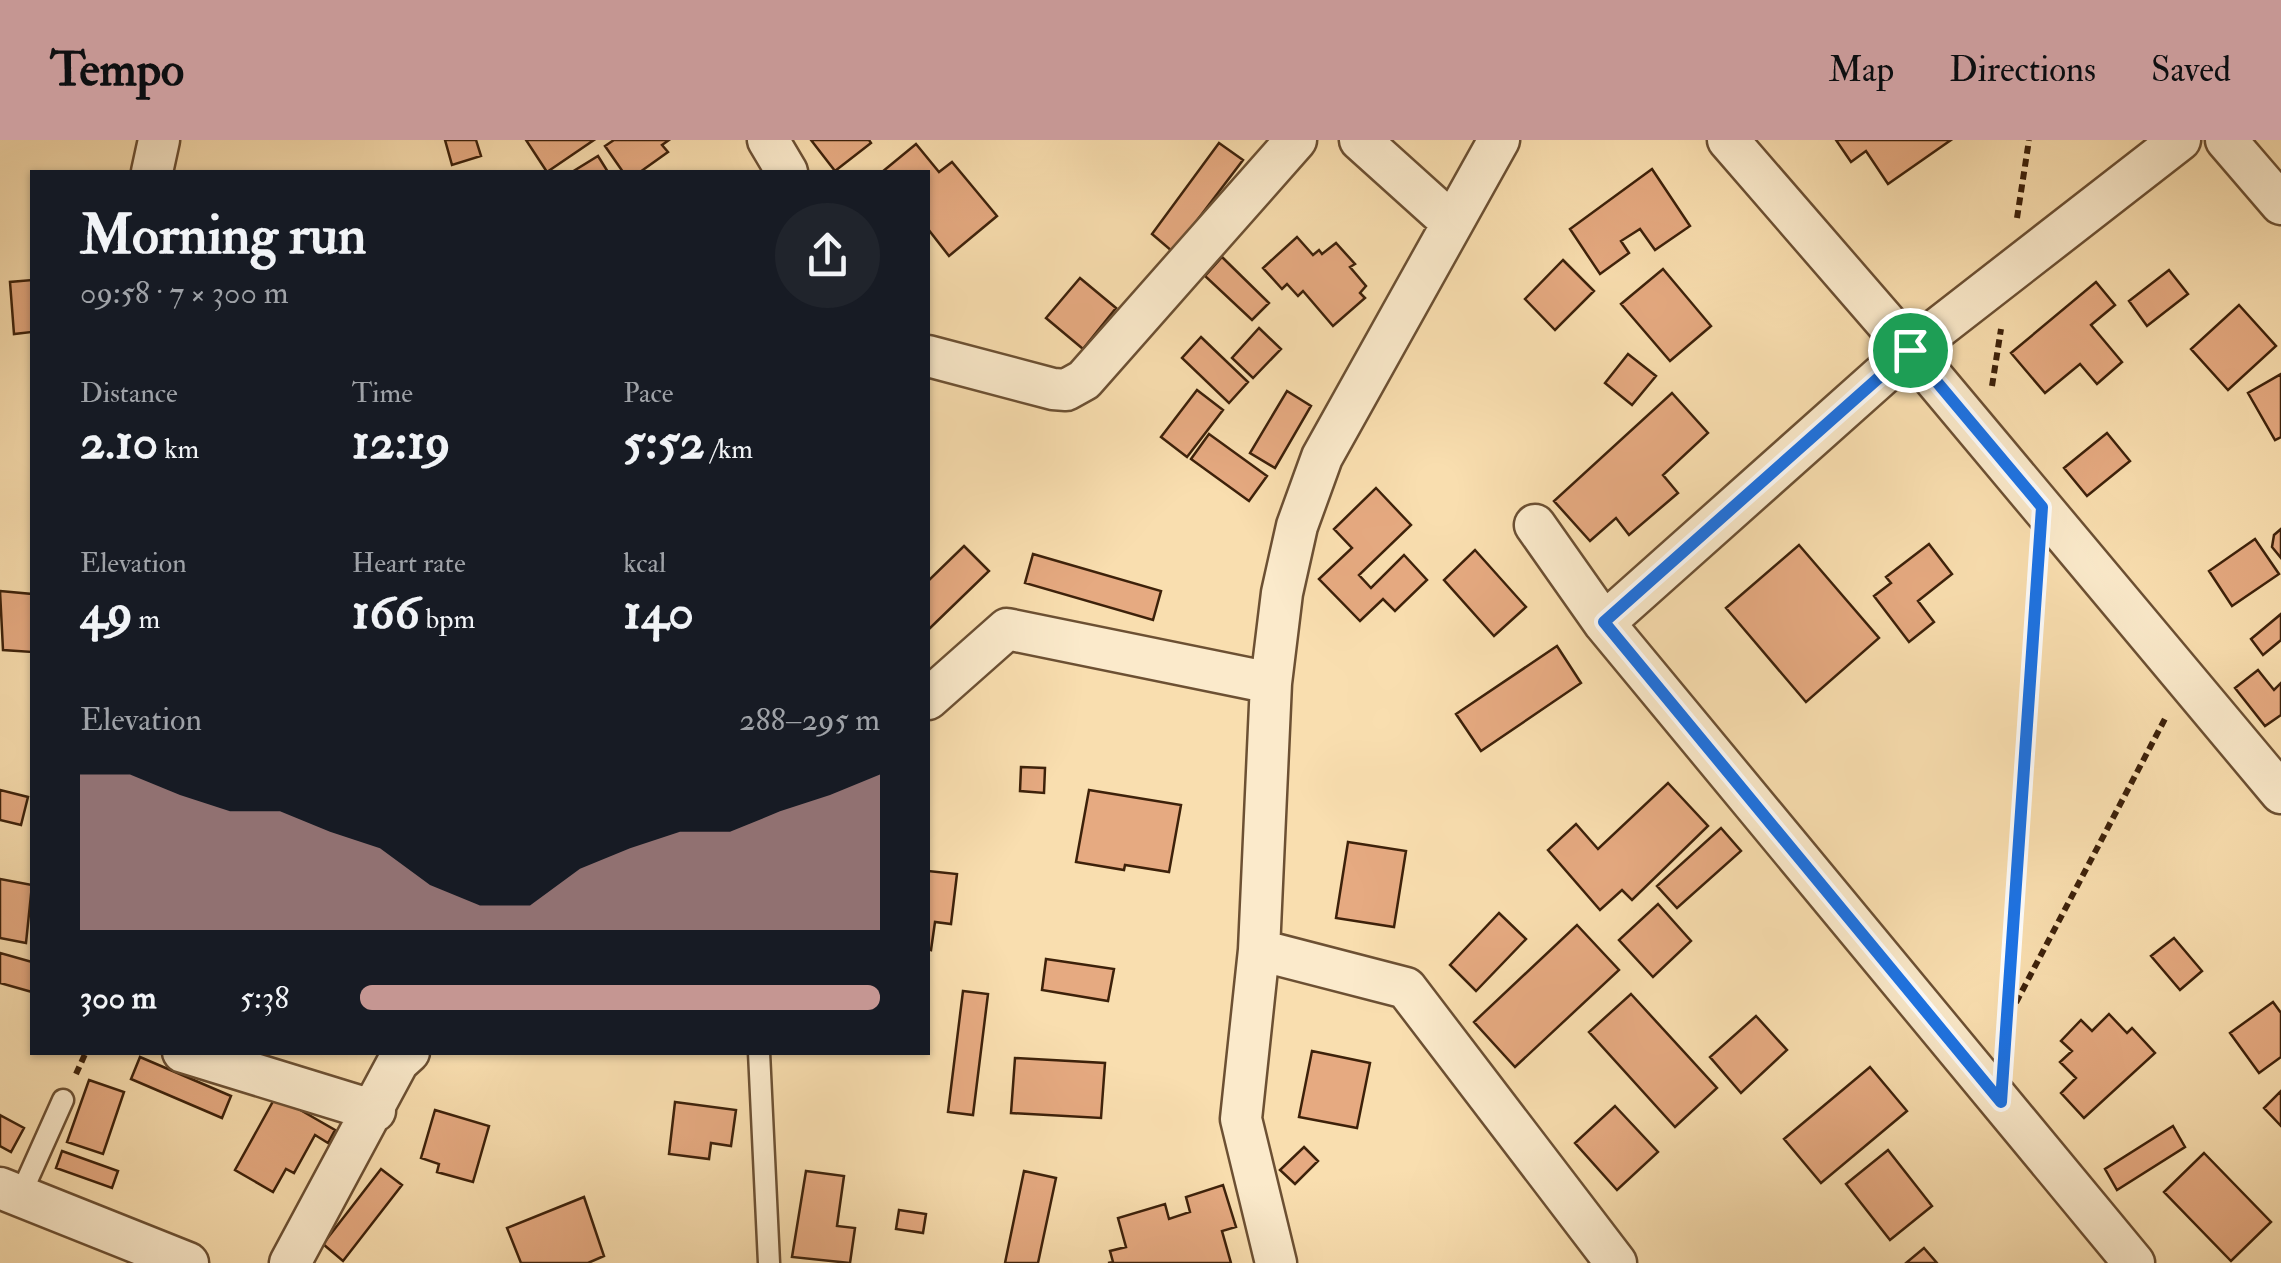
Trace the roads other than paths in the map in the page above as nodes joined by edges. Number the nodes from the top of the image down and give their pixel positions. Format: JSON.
{"nodes":[{"id":1,"x":160,"y":140,"type":"edge"},
{"id":2,"x":768,"y":140,"type":"edge"},
{"id":3,"x":1296,"y":140,"type":"edge"},
{"id":4,"x":1360,"y":140,"type":"edge"},
{"id":5,"x":1499,"y":140,"type":"edge"},
{"id":6,"x":1728,"y":140,"type":"edge"},
{"id":7,"x":2180,"y":140,"type":"edge"},
{"id":8,"x":2226,"y":140,"type":"edge"},
{"id":9,"x":152,"y":170,"type":"edge"},
{"id":10,"x":787,"y":170,"type":"edge"},
{"id":11,"x":2281,"y":204,"type":"edge"},
{"id":12,"x":1451,"y":222,"type":"junction"},
{"id":13,"x":1910,"y":350,"type":"junction"},
{"id":14,"x":930,"y":357,"type":"edge"},
{"id":15,"x":1534,"y":525,"type":"dead end"},
{"id":16,"x":1604,"y":622,"type":"junction"},
{"id":17,"x":1271,"y":683,"type":"junction"},
{"id":18,"x":930,"y":697,"type":"edge"},
{"id":19,"x":2281,"y":793,"type":"edge"},
{"id":20,"x":1259,"y":950,"type":"junction"},
{"id":21,"x":192,"y":1055,"type":"edge"},
{"id":22,"x":406,"y":1055,"type":"edge"},
{"id":23,"x":759,"y":1055,"type":"edge"},
{"id":24,"x":63,"y":1100,"type":"dead end"},
{"id":25,"x":374,"y":1111,"type":"junction"},
{"id":26,"x":10,"y":1192,"type":"edge"},
{"id":27,"x":188,"y":1263,"type":"edge"},
{"id":28,"x":290,"y":1263,"type":"edge"},
{"id":29,"x":770,"y":1263,"type":"edge"},
{"id":30,"x":1276,"y":1263,"type":"edge"},
{"id":31,"x":1616,"y":1263,"type":"edge"},
{"id":32,"x":2134,"y":1263,"type":"edge"}],
"edges":[{"from":1,"to":9,"type":"street"},
{"from":2,"to":10,"type":"street"},
{"from":3,"to":14,"type":"street"},
{"from":4,"to":12,"type":"street"},
{"from":5,"to":12,"type":"street"},
{"from":6,"to":13,"type":"street"},
{"from":7,"to":13,"type":"street"},
{"from":8,"to":11,"type":"street"},
{"from":12,"to":17,"type":"street"},
{"from":13,"to":16,"type":"street"},
{"from":13,"to":19,"type":"street"},
{"from":15,"to":16,"type":"street"},
{"from":16,"to":32,"type":"street"},
{"from":17,"to":18,"type":"street"},
{"from":17,"to":20,"type":"street"},
{"from":20,"to":30,"type":"street"},
{"from":20,"to":31,"type":"street"},
{"from":21,"to":25,"type":"street"},
{"from":22,"to":25,"type":"street"},
{"from":23,"to":29,"type":"lane"},
{"from":24,"to":26,"type":"lane"},
{"from":25,"to":28,"type":"street"},
{"from":26,"to":27,"type":"street"}]}
